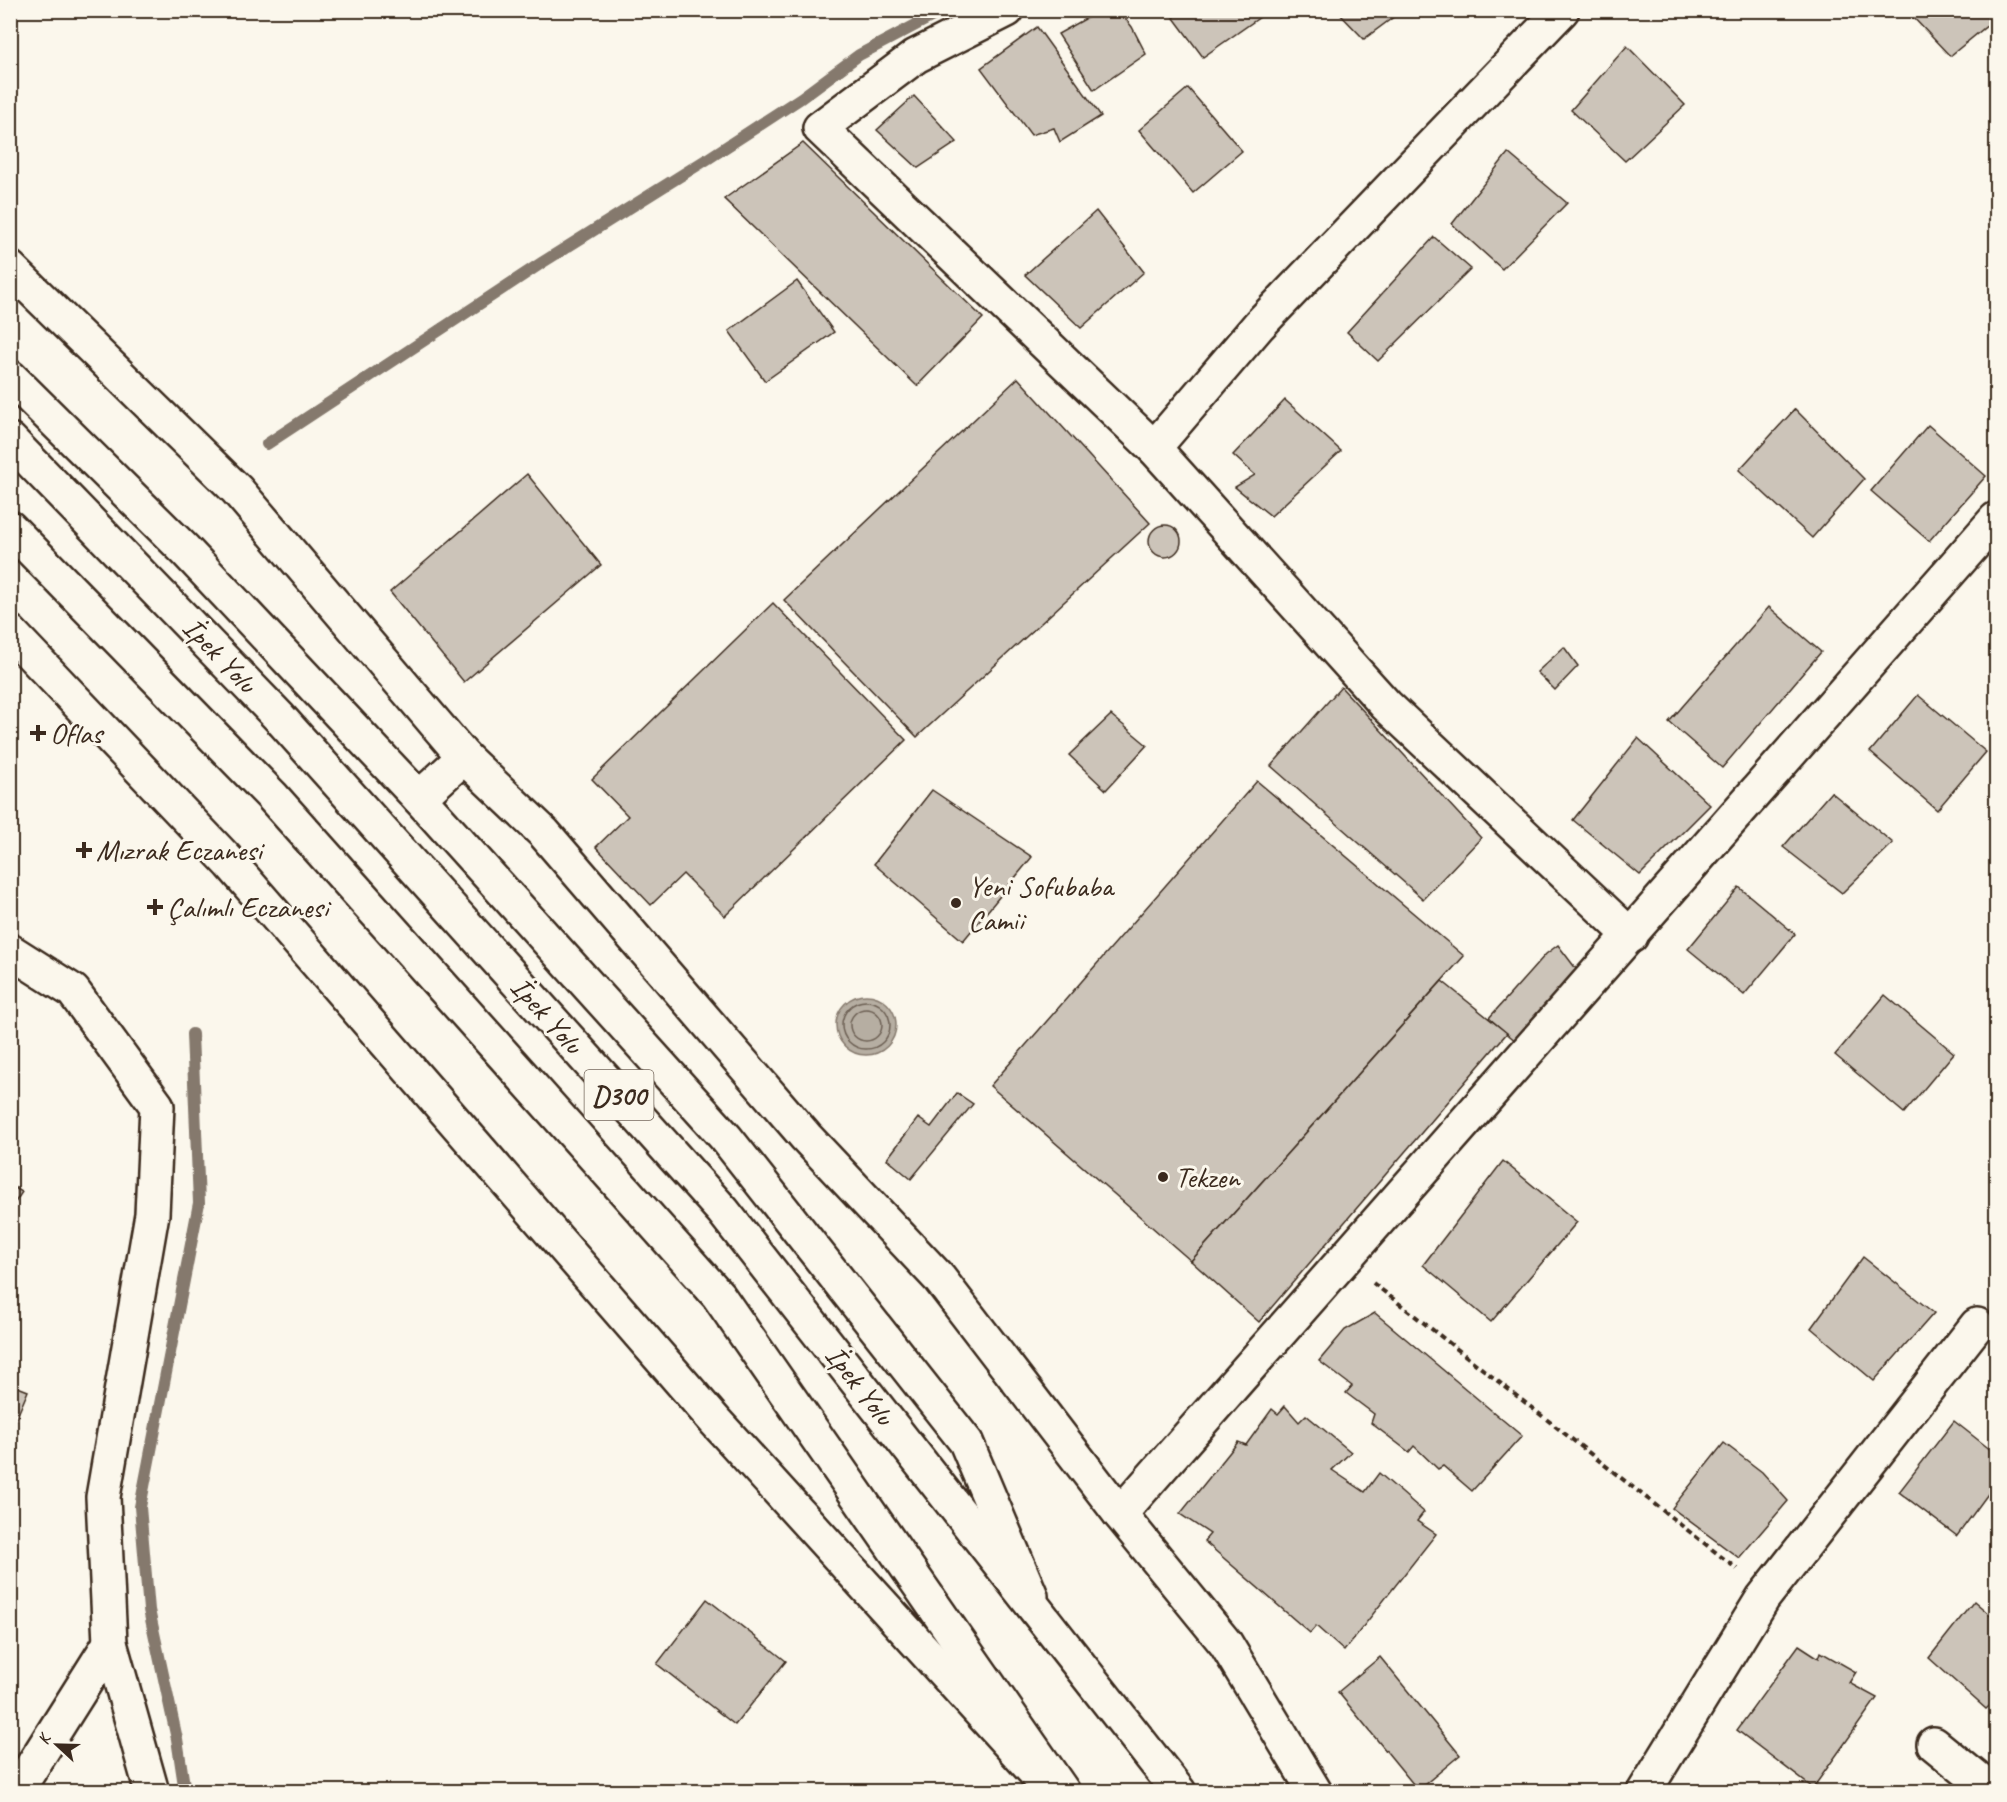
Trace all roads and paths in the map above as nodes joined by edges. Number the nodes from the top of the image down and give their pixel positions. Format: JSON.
{"nodes":[{"id":1,"x":1007,"y":10,"type":"edge"},
{"id":2,"x":1562,"y":10,"type":"edge"},
{"id":3,"x":10,"y":268,"type":"edge"},
{"id":4,"x":10,"y":377,"type":"edge"},
{"id":5,"x":10,"y":440,"type":"edge"},
{"id":6,"x":1154,"y":448,"type":"junction"},
{"id":7,"x":1996,"y":519,"type":"edge"},
{"id":8,"x":10,"y":528,"type":"edge"},
{"id":9,"x":10,"y":632,"type":"edge"},
{"id":10,"x":464,"y":757,"type":"junction"},
{"id":11,"x":419,"y":798,"type":"junction"},
{"id":12,"x":1631,"y":936,"type":"junction"},
{"id":13,"x":10,"y":951,"type":"edge"},
{"id":14,"x":1341,"y":1264,"type":"junction"},
{"id":15,"x":1977,"y":1325,"type":"dead end"},
{"id":16,"x":1120,"y":1514,"type":"junction"},
{"id":17,"x":1763,"y":1598,"type":"junction"},
{"id":18,"x":1036,"y":1609,"type":"junction"},
{"id":19,"x":110,"y":1643,"type":"junction"},
{"id":20,"x":1934,"y":1744,"type":"dead end"},
{"id":21,"x":16,"y":1791,"type":"edge"},
{"id":22,"x":152,"y":1791,"type":"edge"},
{"id":23,"x":1053,"y":1791,"type":"edge"},
{"id":24,"x":1063,"y":1791,"type":"edge"},
{"id":25,"x":1179,"y":1791,"type":"edge"},
{"id":26,"x":1315,"y":1791,"type":"edge"},
{"id":27,"x":1644,"y":1791,"type":"edge"},
{"id":28,"x":1993,"y":1791,"type":"edge"}],
"edges":[{"from":1,"to":6,"type":"main road"},
{"from":2,"to":6,"type":"main road"},
{"from":3,"to":10,"type":"main road"},
{"from":4,"to":11,"type":"main road"},
{"from":5,"to":18,"type":"main road","name":"İpek Yolu","number":"D300"},
{"from":6,"to":12,"type":"main road"},
{"from":7,"to":12,"type":"main road"},
{"from":8,"to":24,"type":"main road","name":"İpek Yolu","number":"D300"},
{"from":9,"to":23,"type":"main road"},
{"from":10,"to":11,"type":"main road"},
{"from":10,"to":16,"type":"main road"},
{"from":11,"to":18,"type":"main road"},
{"from":12,"to":14,"type":"main road"},
{"from":13,"to":19,"type":"main road"},
{"from":14,"to":16,"type":"main road"},
{"from":14,"to":17,"type":"path"},
{"from":15,"to":17,"type":"main road"},
{"from":16,"to":26,"type":"main road"},
{"from":17,"to":27,"type":"main road"},
{"from":18,"to":25,"type":"main road","name":"İpek Yolu","number":"D300"},
{"from":19,"to":21,"type":"main road"},
{"from":19,"to":22,"type":"main road"},
{"from":20,"to":28,"type":"main road"}]}
